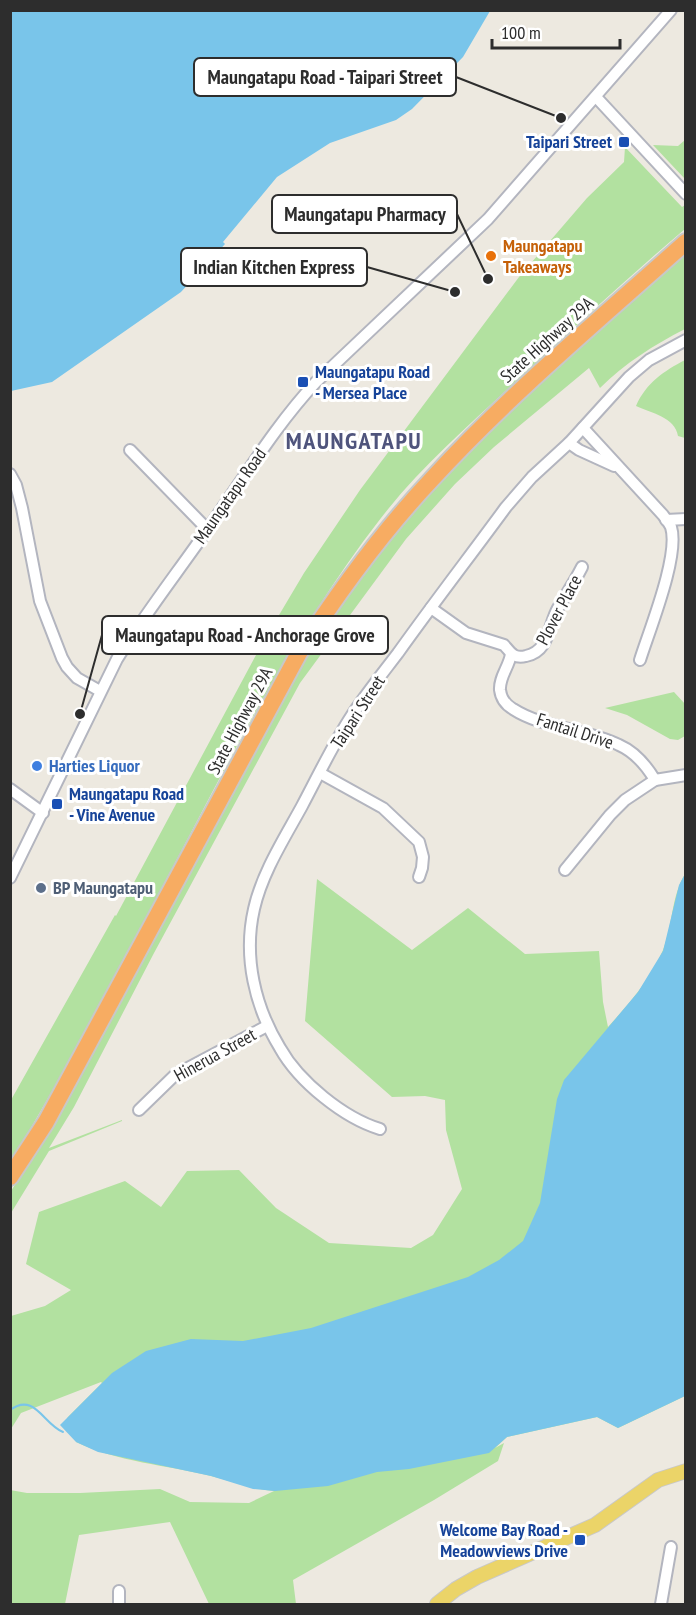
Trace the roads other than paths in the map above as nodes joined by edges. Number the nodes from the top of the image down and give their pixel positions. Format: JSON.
{"nodes":[{"id":1,"x":671,"y":10,"type":"edge"},
{"id":2,"x":596,"y":97,"type":"junction"},
{"id":3,"x":684,"y":192,"type":"edge"},
{"id":4,"x":686,"y":242,"type":"edge"},
{"id":5,"x":686,"y":340,"type":"edge"},
{"id":6,"x":583,"y":428,"type":"junction"},
{"id":7,"x":569,"y":443,"type":"junction"},
{"id":8,"x":130,"y":450,"type":"dead end"},
{"id":9,"x":619,"y":469,"type":"junction"},
{"id":10,"x":10,"y":474,"type":"edge"},
{"id":11,"x":686,"y":519,"type":"edge"},
{"id":12,"x":666,"y":520,"type":"junction"},
{"id":13,"x":208,"y":530,"type":"junction"},
{"id":14,"x":582,"y":567,"type":"dead end"},
{"id":15,"x":431,"y":608,"type":"junction"},
{"id":16,"x":511,"y":654,"type":"junction"},
{"id":17,"x":640,"y":660,"type":"dead end"},
{"id":18,"x":100,"y":691,"type":"junction"},
{"id":19,"x":320,"y":773,"type":"junction"},
{"id":20,"x":686,"y":775,"type":"edge"},
{"id":21,"x":655,"y":780,"type":"junction"},
{"id":22,"x":10,"y":789,"type":"edge"},
{"id":23,"x":42,"y":813,"type":"junction"},
{"id":24,"x":565,"y":870,"type":"dead end"},
{"id":25,"x":419,"y":877,"type":"dead end"},
{"id":26,"x":10,"y":878,"type":"edge"},
{"id":27,"x":267,"y":1026,"type":"junction"},
{"id":28,"x":139,"y":1110,"type":"dead end"},
{"id":29,"x":380,"y":1129,"type":"dead end"},
{"id":30,"x":10,"y":1177,"type":"edge"},
{"id":31,"x":686,"y":1471,"type":"edge"},
{"id":32,"x":671,"y":1547,"type":"dead end"},
{"id":33,"x":119,"y":1591,"type":"dead end"},
{"id":34,"x":119,"y":1605,"type":"edge"},
{"id":35,"x":437,"y":1605,"type":"edge"},
{"id":36,"x":662,"y":1605,"type":"edge"}],
"edges":[{"from":1,"to":2,"type":"street","name":"Maungatapu Road"},
{"from":2,"to":3,"type":"street"},
{"from":2,"to":13,"type":"street","name":"Maungatapu Road"},
{"from":4,"to":30,"type":"highway","name":"State Highway 29A"},
{"from":5,"to":6,"type":"street","name":"Taipari Street"},
{"from":6,"to":7,"type":"street","name":"Taipari Street"},
{"from":6,"to":9,"type":"street"},
{"from":7,"to":9,"type":"street"},
{"from":7,"to":15,"type":"street","name":"Taipari Street"},
{"from":8,"to":13,"type":"street"},
{"from":9,"to":12,"type":"street"},
{"from":10,"to":18,"type":"street"},
{"from":11,"to":12,"type":"street"},
{"from":12,"to":17,"type":"street"},
{"from":13,"to":18,"type":"street","name":"Maungatapu Road"},
{"from":14,"to":16,"type":"street","name":"Plover Place"},
{"from":15,"to":16,"type":"street"},
{"from":15,"to":19,"type":"street","name":"Taipari Street"},
{"from":16,"to":21,"type":"street","name":"Fantail Drive"},
{"from":18,"to":23,"type":"street","name":"Maungatapu Road"},
{"from":19,"to":25,"type":"street"},
{"from":19,"to":27,"type":"street","name":"Taipari Street"},
{"from":20,"to":21,"type":"street"},
{"from":21,"to":24,"type":"street"},
{"from":22,"to":23,"type":"street"},
{"from":23,"to":26,"type":"street","name":"Maungatapu Road"},
{"from":27,"to":28,"type":"street","name":"Hinerua Street"},
{"from":27,"to":29,"type":"street","name":"Taipari Street"},
{"from":31,"to":35,"type":"main road"},
{"from":32,"to":36,"type":"street"},
{"from":33,"to":34,"type":"street"}]}
